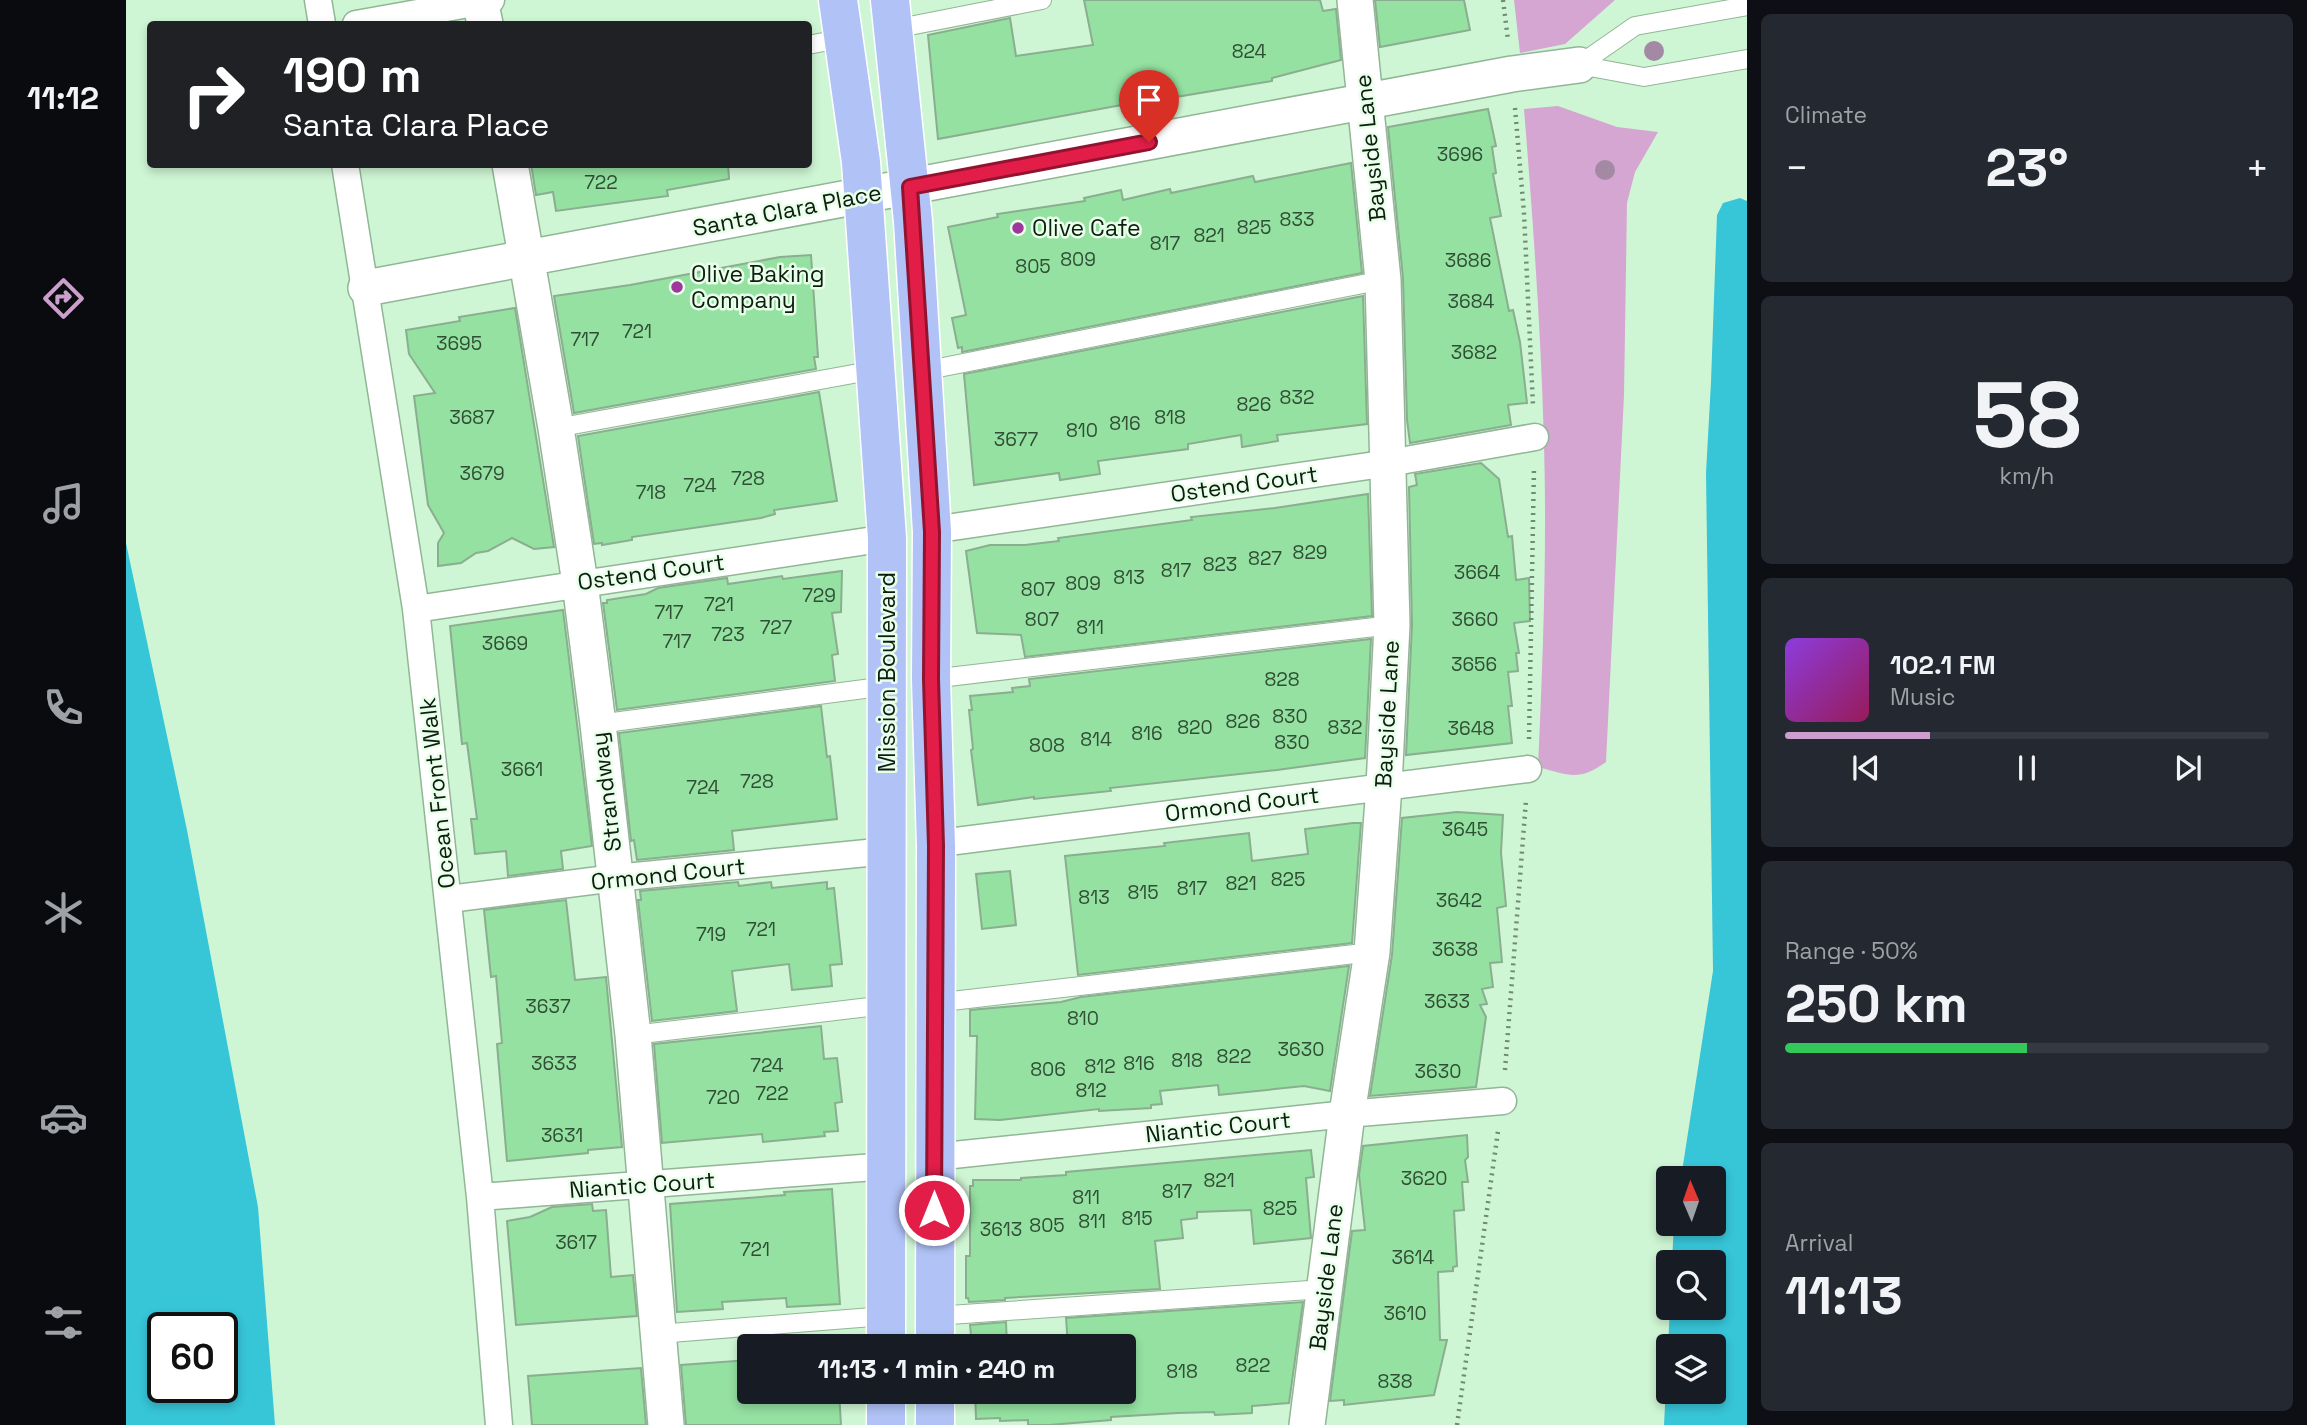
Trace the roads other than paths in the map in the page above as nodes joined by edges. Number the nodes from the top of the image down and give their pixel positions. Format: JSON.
{"nodes":[{"id":1,"x":318,"y":0,"type":"edge"},
{"id":2,"x":838,"y":0,"type":"edge"},
{"id":3,"x":1042,"y":0,"type":"edge"},
{"id":4,"x":1355,"y":0,"type":"edge"},
{"id":5,"x":1747,"y":6,"type":"edge"},
{"id":6,"x":484,"y":7,"type":"edge"},
{"id":7,"x":892,"y":14,"type":"edge"},
{"id":8,"x":322,"y":21,"type":"edge"},
{"id":9,"x":379,"y":21,"type":"edge"},
{"id":10,"x":826,"y":41,"type":"edge"},
{"id":11,"x":1747,"y":59,"type":"edge"},
{"id":12,"x":1579,"y":65,"type":"junction"},
{"id":13,"x":1365,"y":102,"type":"junction"},
{"id":14,"x":346,"y":168,"type":"edge"},
{"id":15,"x":511,"y":168,"type":"edge"},
{"id":16,"x":910,"y":187,"type":"junction"},
{"id":17,"x":863,"y":196,"type":"junction"},
{"id":18,"x":524,"y":259,"type":"junction"},
{"id":19,"x":1383,"y":280,"type":"junction"},
{"id":20,"x":366,"y":288,"type":"junction"},
{"id":21,"x":875,"y":370,"type":"junction"},
{"id":22,"x":923,"y":371,"type":"junction"},
{"id":23,"x":556,"y":428,"type":"junction"},
{"id":24,"x":1535,"y":437,"type":"dead end"},
{"id":25,"x":1389,"y":463,"type":"junction"},
{"id":26,"x":953,"y":527,"type":"dead end"},
{"id":27,"x":887,"y":537,"type":"junction"},
{"id":28,"x":580,"y":583,"type":"junction"},
{"id":29,"x":416,"y":609,"type":"junction"},
{"id":30,"x":1392,"y":625,"type":"junction"},
{"id":31,"x":931,"y":679,"type":"junction"},
{"id":32,"x":887,"y":686,"type":"junction"},
{"id":33,"x":598,"y":724,"type":"junction"},
{"id":34,"x":1528,"y":769,"type":"dead end"},
{"id":35,"x":1384,"y":786,"type":"junction"},
{"id":36,"x":956,"y":841,"type":"dead end"},
{"id":37,"x":887,"y":851,"type":"junction"},
{"id":38,"x":615,"y":878,"type":"junction"},
{"id":39,"x":449,"y":899,"type":"junction"},
{"id":40,"x":1372,"y":952,"type":"junction"},
{"id":41,"x":934,"y":1003,"type":"junction"},
{"id":42,"x":886,"y":1005,"type":"junction"},
{"id":43,"x":633,"y":1035,"type":"junction"},
{"id":44,"x":1503,"y":1101,"type":"dead end"},
{"id":45,"x":1347,"y":1114,"type":"junction"},
{"id":46,"x":934,"y":1157,"type":"junction"},
{"id":47,"x":888,"y":1166,"type":"junction"},
{"id":48,"x":646,"y":1185,"type":"junction"},
{"id":49,"x":480,"y":1197,"type":"junction"},
{"id":50,"x":1324,"y":1289,"type":"junction"},
{"id":51,"x":886,"y":1331,"type":"edge"},
{"id":52,"x":935,"y":1331,"type":"edge"},
{"id":53,"x":658,"y":1334,"type":"junction"},
{"id":54,"x":886,"y":1404,"type":"edge"},
{"id":55,"x":935,"y":1404,"type":"edge"},
{"id":56,"x":499,"y":1425,"type":"edge"},
{"id":57,"x":666,"y":1425,"type":"edge"},
{"id":58,"x":886,"y":1425,"type":"edge"},
{"id":59,"x":935,"y":1425,"type":"edge"},
{"id":60,"x":1307,"y":1425,"type":"edge"}],
"edges":[{"from":1,"to":8,"type":"street"},
{"from":2,"to":10,"type":"main road","name":"Mission Boulevard"},
{"from":3,"to":7,"type":"lane"},
{"from":4,"to":13,"type":"street","name":"Bayside Lane"},
{"from":5,"to":12,"type":"lane"},
{"from":6,"to":9,"type":"street"},
{"from":7,"to":16,"type":"main road","name":"Mission Boulevard"},
{"from":10,"to":17,"type":"main road","name":"Mission Boulevard"},
{"from":11,"to":12,"type":"lane"},
{"from":12,"to":13,"type":"street","name":"Santa Clara Place"},
{"from":13,"to":16,"type":"street","name":"Santa Clara Place"},
{"from":13,"to":19,"type":"street","name":"Bayside Lane"},
{"from":14,"to":20,"type":"street","name":"Ocean Front Walk"},
{"from":15,"to":18,"type":"street","name":"Strandway"},
{"from":16,"to":17,"type":"street","name":"Santa Clara Place"},
{"from":16,"to":22,"type":"main road","name":"Mission Boulevard"},
{"from":17,"to":18,"type":"street","name":"Santa Clara Place"},
{"from":17,"to":21,"type":"main road","name":"Mission Boulevard"},
{"from":18,"to":20,"type":"street","name":"Santa Clara Place"},
{"from":18,"to":23,"type":"street","name":"Strandway"},
{"from":19,"to":22,"type":"lane"},
{"from":19,"to":25,"type":"street","name":"Bayside Lane"},
{"from":20,"to":29,"type":"street","name":"Ocean Front Walk"},
{"from":21,"to":23,"type":"lane"},
{"from":21,"to":27,"type":"main road","name":"Mission Boulevard"},
{"from":22,"to":31,"type":"main road","name":"Mission Boulevard"},
{"from":23,"to":28,"type":"street","name":"Strandway"},
{"from":24,"to":25,"type":"street","name":"Ostend Court"},
{"from":25,"to":26,"type":"street","name":"Ostend Court"},
{"from":25,"to":30,"type":"street","name":"Bayside Lane"},
{"from":27,"to":28,"type":"street","name":"Ostend Court"},
{"from":27,"to":32,"type":"main road","name":"Mission Boulevard"},
{"from":28,"to":29,"type":"street","name":"Ostend Court"},
{"from":28,"to":33,"type":"street","name":"Strandway"},
{"from":29,"to":39,"type":"street","name":"Ocean Front Walk"},
{"from":30,"to":31,"type":"lane"},
{"from":30,"to":35,"type":"street","name":"Bayside Lane"},
{"from":31,"to":41,"type":"main road","name":"Mission Boulevard"},
{"from":32,"to":33,"type":"lane"},
{"from":32,"to":37,"type":"main road","name":"Mission Boulevard"},
{"from":33,"to":38,"type":"street","name":"Strandway"},
{"from":34,"to":35,"type":"street","name":"Ormond Court"},
{"from":35,"to":36,"type":"street","name":"Ormond Court"},
{"from":35,"to":40,"type":"street","name":"Bayside Lane"},
{"from":37,"to":38,"type":"street","name":"Ormond Court"},
{"from":37,"to":42,"type":"main road","name":"Mission Boulevard"},
{"from":38,"to":39,"type":"street","name":"Ormond Court"},
{"from":38,"to":43,"type":"street","name":"Strandway"},
{"from":39,"to":49,"type":"street","name":"Ocean Front Walk"},
{"from":40,"to":41,"type":"lane"},
{"from":40,"to":45,"type":"street","name":"Bayside Lane"},
{"from":41,"to":46,"type":"main road","name":"Mission Boulevard"},
{"from":42,"to":43,"type":"lane"},
{"from":42,"to":47,"type":"main road","name":"Mission Boulevard"},
{"from":43,"to":48,"type":"street","name":"Strandway"},
{"from":44,"to":45,"type":"street","name":"Niantic Court"},
{"from":45,"to":46,"type":"street","name":"Niantic Court"},
{"from":45,"to":50,"type":"street","name":"Bayside Lane"},
{"from":46,"to":52,"type":"main road","name":"Mission Boulevard"},
{"from":47,"to":48,"type":"street","name":"Niantic Court"},
{"from":47,"to":51,"type":"main road","name":"Mission Boulevard"},
{"from":48,"to":49,"type":"street","name":"Niantic Court"},
{"from":48,"to":53,"type":"street","name":"Strandway"},
{"from":49,"to":56,"type":"street","name":"Ocean Front Walk"},
{"from":50,"to":52,"type":"lane"},
{"from":50,"to":60,"type":"street","name":"Bayside Lane"},
{"from":51,"to":53,"type":"lane"},
{"from":53,"to":57,"type":"street","name":"Strandway"},
{"from":54,"to":58,"type":"main road"},
{"from":55,"to":59,"type":"main road"}]}
